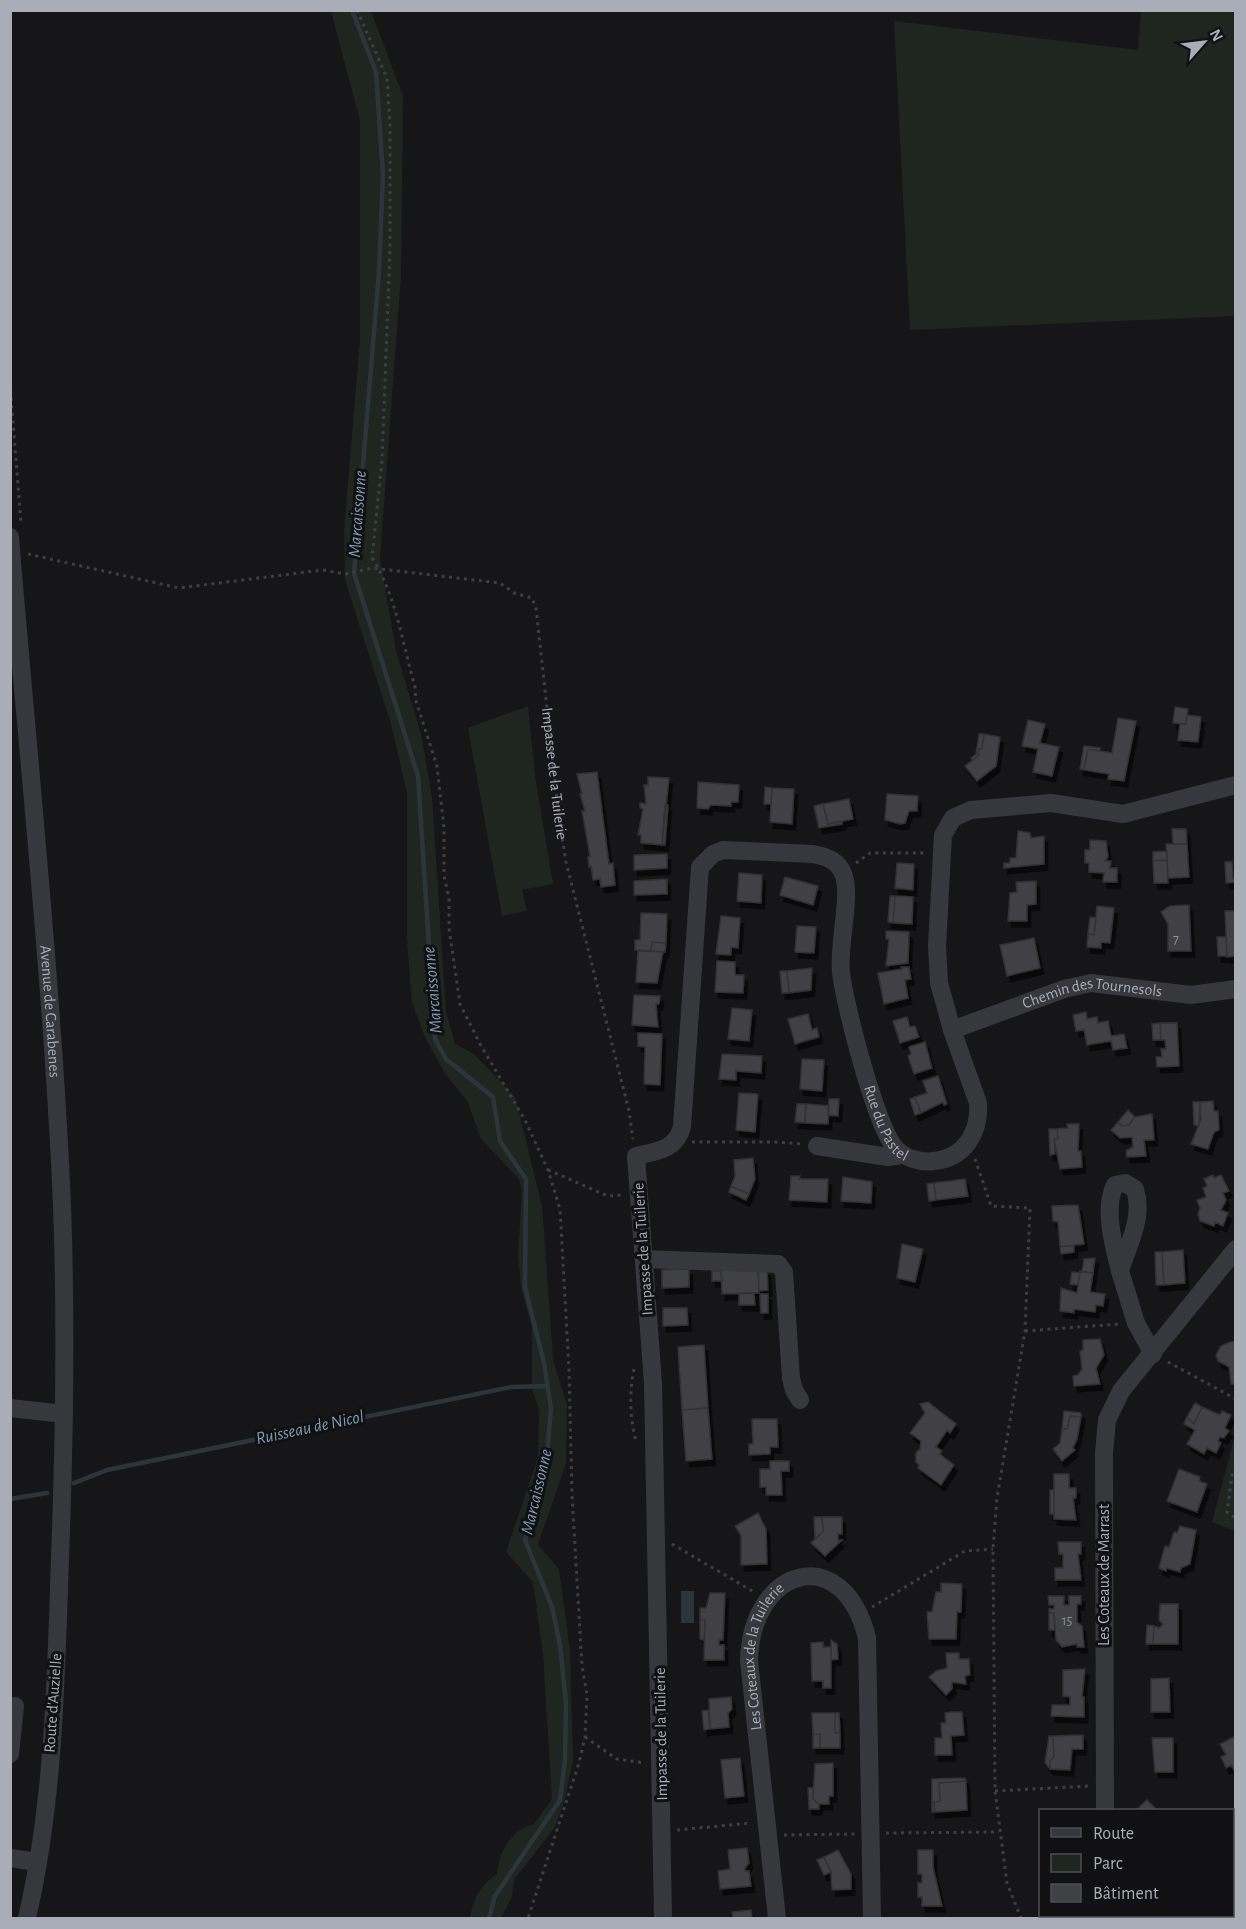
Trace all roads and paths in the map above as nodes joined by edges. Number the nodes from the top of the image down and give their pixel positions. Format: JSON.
{"nodes":[{"id":1,"x":357,"y":10,"type":"edge"},
{"id":2,"x":10,"y":383,"type":"edge"},
{"id":3,"x":16,"y":533,"type":"edge"},
{"id":4,"x":22,"y":552,"type":"dead end"},
{"id":5,"x":379,"y":568,"type":"junction"},
{"id":6,"x":1236,"y":785,"type":"edge"},
{"id":7,"x":942,"y":853,"type":"junction"},
{"id":8,"x":842,"y":873,"type":"junction"},
{"id":9,"x":1236,"y":989,"type":"edge"},
{"id":10,"x":952,"y":1030,"type":"junction"},
{"id":11,"x":679,"y":1138,"type":"junction"},
{"id":12,"x":817,"y":1146,"type":"joint"},
{"id":13,"x":965,"y":1146,"type":"junction"},
{"id":14,"x":903,"y":1155,"type":"junction"},
{"id":15,"x":636,"y":1156,"type":"junction"},
{"id":16,"x":548,"y":1170,"type":"junction"},
{"id":17,"x":640,"y":1194,"type":"junction"},
{"id":18,"x":1236,"y":1249,"type":"edge"},
{"id":19,"x":644,"y":1259,"type":"junction"},
{"id":20,"x":1119,"y":1271,"type":"dead end"},
{"id":21,"x":1136,"y":1323,"type":"junction"},
{"id":22,"x":1025,"y":1331,"type":"junction"},
{"id":23,"x":1153,"y":1354,"type":"junction"},
{"id":24,"x":1236,"y":1399,"type":"edge"},
{"id":25,"x":800,"y":1400,"type":"dead end"},
{"id":26,"x":10,"y":1408,"type":"edge"},
{"id":27,"x":64,"y":1414,"type":"junction"},
{"id":28,"x":1236,"y":1467,"type":"edge"},
{"id":29,"x":62,"y":1486,"type":"joint"},
{"id":30,"x":1236,"y":1519,"type":"edge"},
{"id":31,"x":656,"y":1534,"type":"junction"},
{"id":32,"x":993,"y":1549,"type":"junction"},
{"id":33,"x":766,"y":1599,"type":"junction"},
{"id":34,"x":859,"y":1615,"type":"junction"},
{"id":35,"x":15,"y":1706,"type":"dead end"},
{"id":36,"x":585,"y":1737,"type":"junction"},
{"id":37,"x":10,"y":1754,"type":"edge"},
{"id":38,"x":661,"y":1766,"type":"junction"},
{"id":39,"x":1104,"y":1785,"type":"junction"},
{"id":40,"x":995,"y":1791,"type":"junction"},
{"id":41,"x":1105,"y":1809,"type":"edge"},
{"id":42,"x":766,"y":1826,"type":"junction"},
{"id":43,"x":663,"y":1832,"type":"junction"},
{"id":44,"x":922,"y":1832,"type":"dead end"},
{"id":45,"x":999,"y":1832,"type":"junction"},
{"id":46,"x":831,"y":1834,"type":"dead end"},
{"id":47,"x":10,"y":1858,"type":"edge"},
{"id":48,"x":37,"y":1862,"type":"junction"},
{"id":49,"x":27,"y":1918,"type":"edge"},
{"id":50,"x":528,"y":1918,"type":"edge"},
{"id":51,"x":663,"y":1918,"type":"edge"},
{"id":52,"x":777,"y":1918,"type":"edge"},
{"id":53,"x":872,"y":1918,"type":"edge"},
{"id":54,"x":1021,"y":1918,"type":"edge"}],
"edges":[{"from":1,"to":5,"type":"path"},
{"from":2,"to":3,"type":"path"},
{"from":3,"to":27,"type":"street","name":"Avenue de Carabenes"},
{"from":4,"to":5,"type":"path"},
{"from":5,"to":15,"type":"path","name":"Impasse de la Tuilerie"},
{"from":5,"to":16,"type":"path"},
{"from":6,"to":7,"type":"street"},
{"from":7,"to":8,"type":"path"},
{"from":7,"to":10,"type":"street"},
{"from":8,"to":11,"type":"street"},
{"from":8,"to":14,"type":"street","name":"Rue du Pastel"},
{"from":9,"to":10,"type":"street","name":"Chemin des Tournesols"},
{"from":10,"to":13,"type":"street"},
{"from":11,"to":12,"type":"path"},
{"from":11,"to":15,"type":"street"},
{"from":12,"to":14,"type":"street"},
{"from":13,"to":14,"type":"street","name":"Rue du Pastel"},
{"from":13,"to":22,"type":"path"},
{"from":15,"to":17,"type":"street","name":"Impasse de la Tuilerie"},
{"from":16,"to":17,"type":"path"},
{"from":16,"to":36,"type":"path"},
{"from":17,"to":19,"type":"street","name":"Impasse de la Tuilerie"},
{"from":18,"to":23,"type":"street","name":"Les Coteaux de Marrast"},
{"from":19,"to":25,"type":"street"},
{"from":19,"to":31,"type":"street","name":"Impasse de la Tuilerie"},
{"from":20,"to":21,"type":"street"},
{"from":21,"to":22,"type":"path"},
{"from":21,"to":23,"type":"street"},
{"from":22,"to":32,"type":"path"},
{"from":23,"to":24,"type":"path"},
{"from":23,"to":39,"type":"street","name":"Les Coteaux de Marrast"},
{"from":26,"to":27,"type":"street"},
{"from":27,"to":29,"type":"street","name":"Avenue de Carabenes"},
{"from":28,"to":30,"type":"path"},
{"from":29,"to":48,"type":"street","name":"Route d'Auzielle"},
{"from":31,"to":33,"type":"path"},
{"from":31,"to":38,"type":"street","name":"Impasse de la Tuilerie"},
{"from":32,"to":34,"type":"path"},
{"from":32,"to":40,"type":"path"},
{"from":33,"to":34,"type":"street","name":"Les Coteaux de la Tuilerie"},
{"from":33,"to":42,"type":"street","name":"Les Coteaux de la Tuilerie"},
{"from":34,"to":53,"type":"street","name":"Les Coteaux de la Tuilerie"},
{"from":35,"to":37,"type":"street"},
{"from":36,"to":38,"type":"path"},
{"from":36,"to":50,"type":"path"},
{"from":38,"to":43,"type":"street","name":"Impasse de la Tuilerie"},
{"from":39,"to":40,"type":"path"},
{"from":39,"to":41,"type":"street","name":"Les Coteaux de Marrast"},
{"from":40,"to":45,"type":"path"},
{"from":42,"to":43,"type":"path"},
{"from":42,"to":46,"type":"path"},
{"from":42,"to":52,"type":"street","name":"Les Coteaux de la Tuilerie"},
{"from":43,"to":51,"type":"street","name":"Impasse de la Tuilerie"},
{"from":44,"to":45,"type":"path"},
{"from":45,"to":54,"type":"path"},
{"from":47,"to":48,"type":"street"},
{"from":48,"to":49,"type":"street","name":"Route d'Auzielle"}]}
